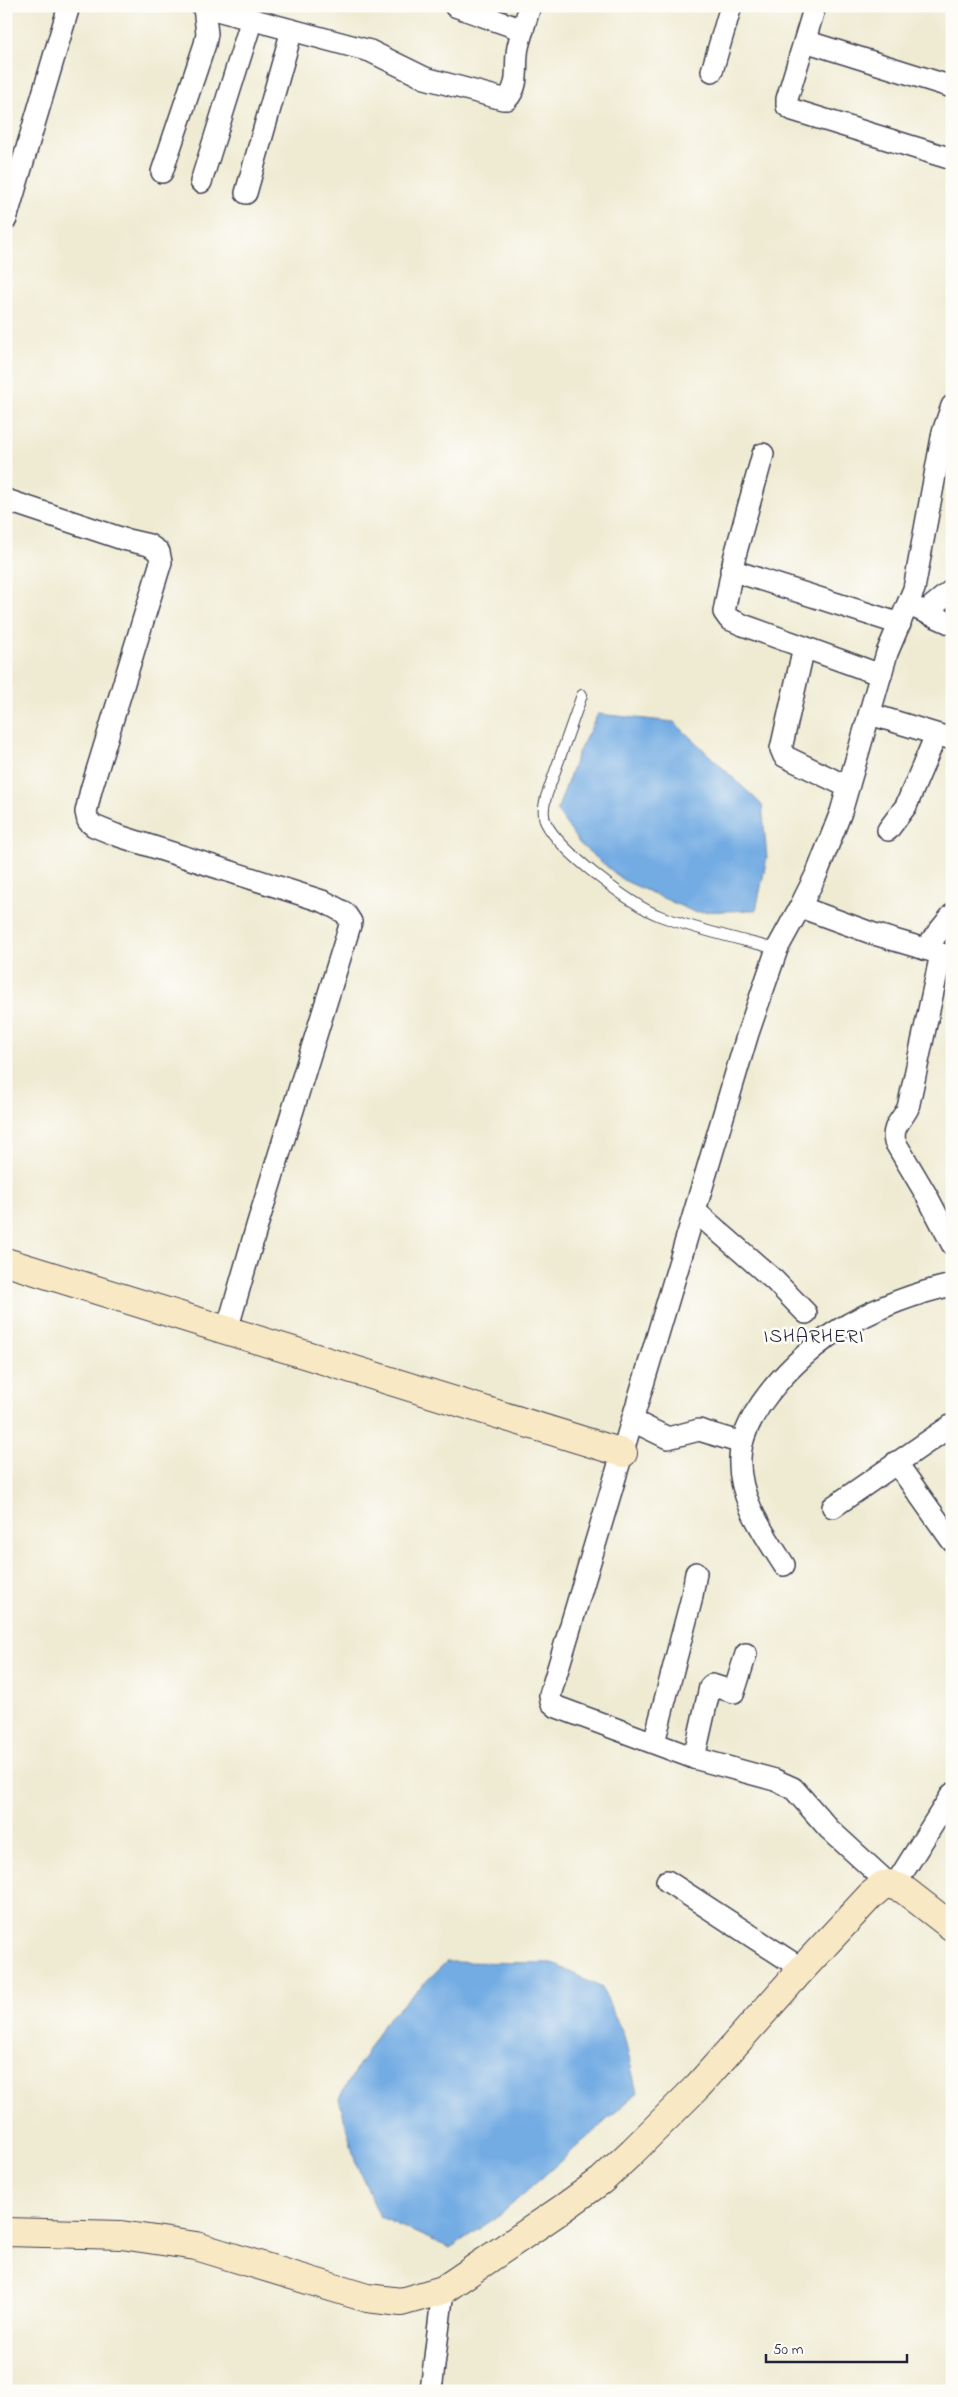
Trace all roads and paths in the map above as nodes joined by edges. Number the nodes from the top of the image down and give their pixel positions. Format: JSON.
{"nodes":[{"id":1,"x":69,"y":6,"type":"edge"},
{"id":2,"x":203,"y":6,"type":"edge"},
{"id":3,"x":454,"y":6,"type":"edge"},
{"id":4,"x":530,"y":6,"type":"edge"},
{"id":5,"x":731,"y":6,"type":"edge"},
{"id":6,"x":815,"y":6,"type":"edge"},
{"id":7,"x":252,"y":19,"type":"junction"},
{"id":8,"x":292,"y":30,"type":"junction"},
{"id":9,"x":523,"y":30,"type":"junction"},
{"id":10,"x":805,"y":41,"type":"junction"},
{"id":11,"x":712,"y":71,"type":"dead end"},
{"id":12,"x":952,"y":87,"type":"edge"},
{"id":13,"x":952,"y":159,"type":"edge"},
{"id":14,"x":162,"y":172,"type":"dead end"},
{"id":15,"x":201,"y":182,"type":"dead end"},
{"id":16,"x":246,"y":193,"type":"dead end"},
{"id":17,"x":6,"y":219,"type":"edge"},
{"id":18,"x":952,"y":406,"type":"edge"},
{"id":19,"x":763,"y":454,"type":"dead end"},
{"id":20,"x":6,"y":500,"type":"edge"},
{"id":21,"x":731,"y":570,"type":"junction"},
{"id":22,"x":952,"y":590,"type":"edge"},
{"id":23,"x":911,"y":614,"type":"junction"},
{"id":24,"x":952,"y":624,"type":"edge"},
{"id":25,"x":804,"y":647,"type":"junction"},
{"id":26,"x":881,"y":675,"type":"junction"},
{"id":27,"x":582,"y":694,"type":"dead end"},
{"id":28,"x":870,"y":714,"type":"junction"},
{"id":29,"x":944,"y":737,"type":"edge"},
{"id":30,"x":848,"y":787,"type":"junction"},
{"id":31,"x":888,"y":830,"type":"dead end"},
{"id":32,"x":800,"y":907,"type":"junction"},
{"id":33,"x":952,"y":915,"type":"edge"},
{"id":34,"x":777,"y":949,"type":"junction"},
{"id":35,"x":939,"y":954,"type":"edge"},
{"id":36,"x":695,"y":1211,"type":"junction"},
{"id":37,"x":952,"y":1244,"type":"edge"},
{"id":38,"x":6,"y":1262,"type":"edge"},
{"id":39,"x":952,"y":1285,"type":"edge"},
{"id":40,"x":806,"y":1313,"type":"dead end"},
{"id":41,"x":227,"y":1330,"type":"junction"},
{"id":42,"x":633,"y":1421,"type":"junction"},
{"id":43,"x":952,"y":1425,"type":"edge"},
{"id":44,"x":742,"y":1443,"type":"junction"},
{"id":45,"x":623,"y":1452,"type":"junction"},
{"id":46,"x":896,"y":1462,"type":"junction"},
{"id":47,"x":833,"y":1507,"type":"dead end"},
{"id":48,"x":952,"y":1541,"type":"edge"},
{"id":49,"x":784,"y":1565,"type":"dead end"},
{"id":50,"x":696,"y":1573,"type":"dead end"},
{"id":51,"x":746,"y":1654,"type":"dead end"},
{"id":52,"x":654,"y":1742,"type":"junction"},
{"id":53,"x":694,"y":1758,"type":"junction"},
{"id":54,"x":952,"y":1794,"type":"edge"},
{"id":55,"x":667,"y":1881,"type":"dead end"},
{"id":56,"x":892,"y":1885,"type":"junction"},
{"id":57,"x":952,"y":1927,"type":"edge"},
{"id":58,"x":802,"y":1969,"type":"junction"},
{"id":59,"x":6,"y":2232,"type":"edge"},
{"id":60,"x":443,"y":2290,"type":"junction"},
{"id":61,"x":431,"y":2391,"type":"edge"}],
"edges":[{"from":1,"to":17,"type":"street"},
{"from":2,"to":7,"type":"street"},
{"from":2,"to":14,"type":"street"},
{"from":3,"to":9,"type":"street"},
{"from":4,"to":9,"type":"street"},
{"from":5,"to":11,"type":"street"},
{"from":6,"to":10,"type":"street"},
{"from":7,"to":8,"type":"street"},
{"from":7,"to":15,"type":"street"},
{"from":8,"to":9,"type":"street"},
{"from":8,"to":16,"type":"street"},
{"from":10,"to":12,"type":"street"},
{"from":10,"to":13,"type":"street"},
{"from":18,"to":23,"type":"street"},
{"from":19,"to":21,"type":"street"},
{"from":20,"to":41,"type":"street"},
{"from":21,"to":23,"type":"street"},
{"from":21,"to":25,"type":"street"},
{"from":22,"to":23,"type":"street"},
{"from":23,"to":24,"type":"street"},
{"from":23,"to":26,"type":"street"},
{"from":25,"to":26,"type":"street"},
{"from":25,"to":30,"type":"street"},
{"from":26,"to":28,"type":"street"},
{"from":27,"to":34,"type":"lane"},
{"from":28,"to":29,"type":"street"},
{"from":28,"to":30,"type":"street"},
{"from":29,"to":31,"type":"street"},
{"from":30,"to":32,"type":"street"},
{"from":32,"to":34,"type":"street"},
{"from":32,"to":35,"type":"street"},
{"from":33,"to":35,"type":"street"},
{"from":34,"to":36,"type":"street"},
{"from":35,"to":37,"type":"street"},
{"from":36,"to":40,"type":"street"},
{"from":36,"to":42,"type":"street"},
{"from":38,"to":41,"type":"street"},
{"from":39,"to":44,"type":"street"},
{"from":41,"to":45,"type":"street"},
{"from":42,"to":44,"type":"street"},
{"from":42,"to":45,"type":"street"},
{"from":43,"to":46,"type":"street"},
{"from":44,"to":49,"type":"street"},
{"from":45,"to":52,"type":"street"},
{"from":46,"to":47,"type":"street"},
{"from":46,"to":48,"type":"street"},
{"from":50,"to":52,"type":"street"},
{"from":51,"to":53,"type":"street"},
{"from":52,"to":53,"type":"street"},
{"from":53,"to":56,"type":"street"},
{"from":54,"to":56,"type":"street"},
{"from":55,"to":58,"type":"street"},
{"from":56,"to":57,"type":"street"},
{"from":56,"to":58,"type":"street"},
{"from":58,"to":60,"type":"street"},
{"from":59,"to":60,"type":"street"},
{"from":60,"to":61,"type":"street"}]}
